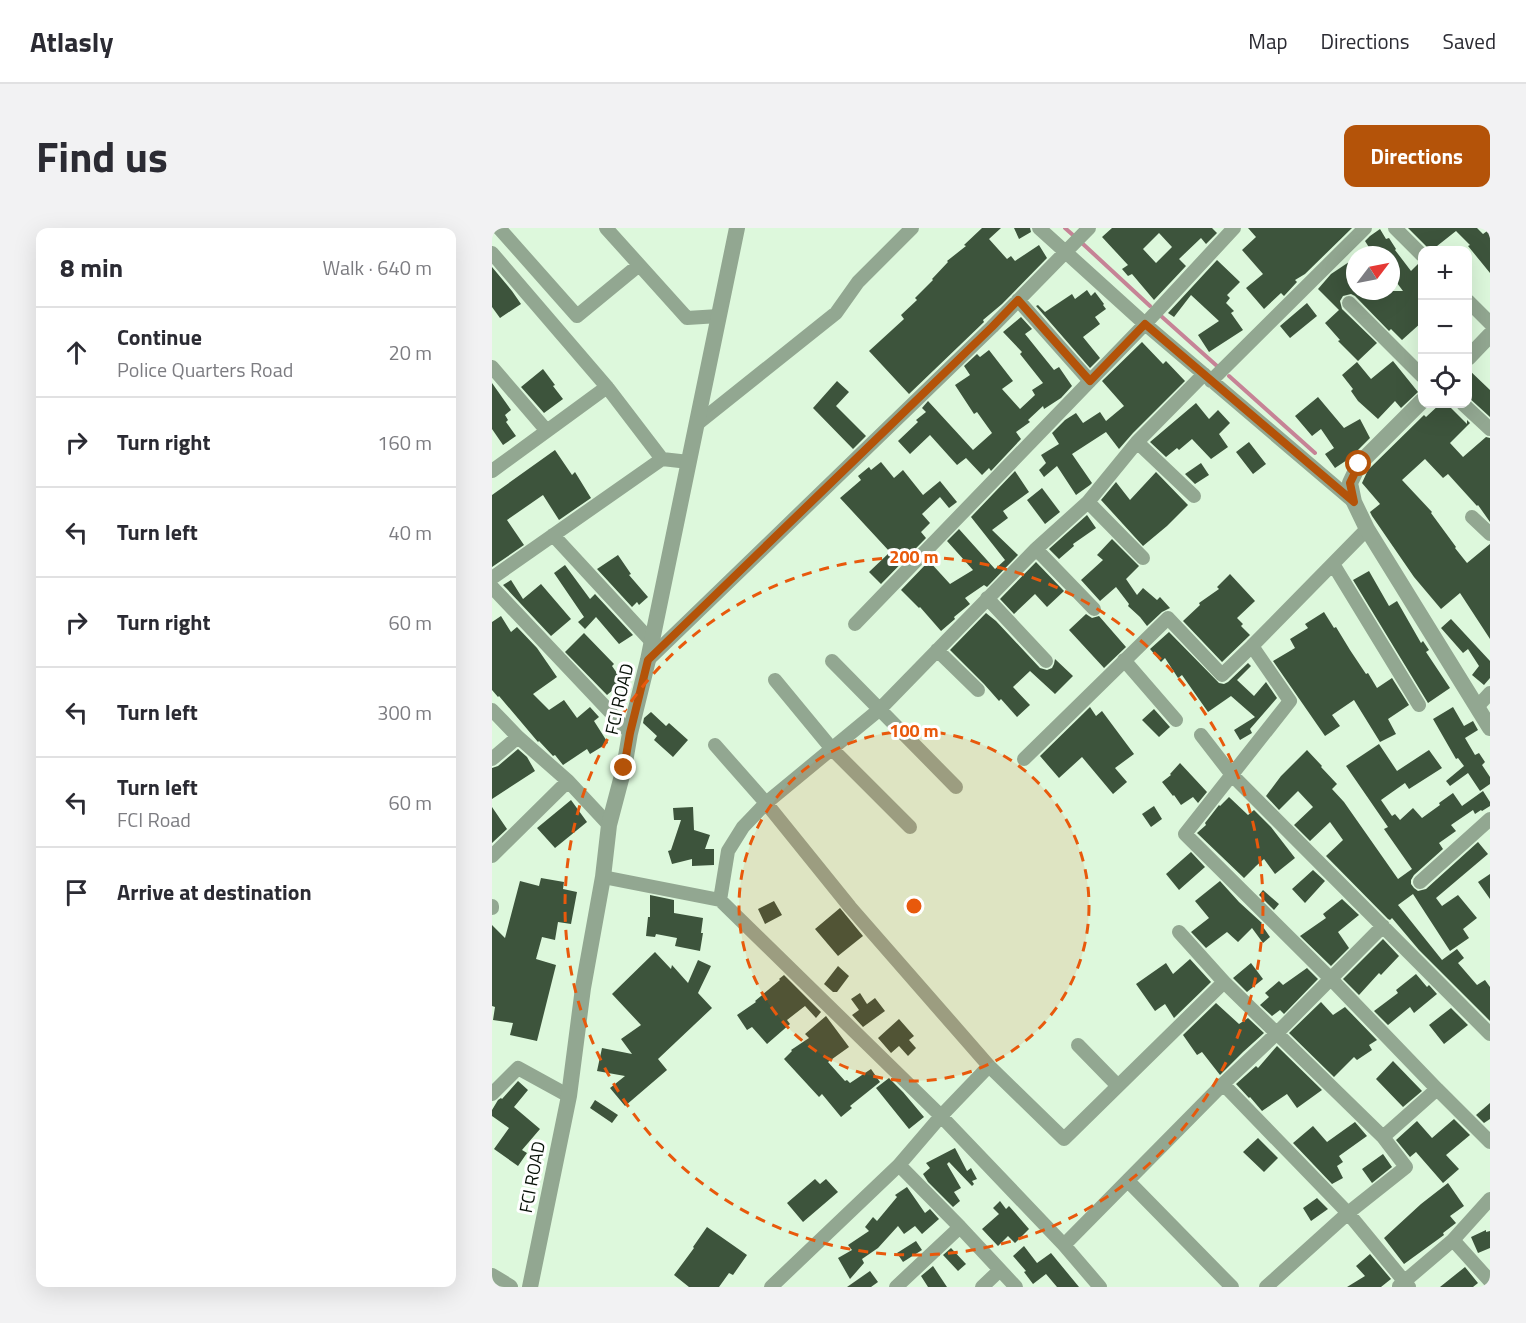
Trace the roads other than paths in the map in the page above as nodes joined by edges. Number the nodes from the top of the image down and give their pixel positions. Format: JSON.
{"nodes":[{"id":1,"x":499,"y":228,"type":"edge"},
{"id":2,"x":606,"y":228,"type":"edge"},
{"id":3,"x":737,"y":228,"type":"edge"},
{"id":4,"x":912,"y":228,"type":"edge"},
{"id":5,"x":1039,"y":228,"type":"edge"},
{"id":6,"x":1089,"y":228,"type":"edge"},
{"id":7,"x":1234,"y":228,"type":"edge"},
{"id":8,"x":1365,"y":228,"type":"edge"},
{"id":9,"x":1395,"y":228,"type":"edge"},
{"id":10,"x":1418,"y":251,"type":"edge"},
{"id":11,"x":1066,"y":252,"type":"junction"},
{"id":12,"x":492,"y":253,"type":"edge"},
{"id":13,"x":639,"y":265,"type":"junction"},
{"id":14,"x":1018,"y":300,"type":"junction"},
{"id":15,"x":1349,"y":303,"type":"dead end"},
{"id":16,"x":1472,"y":306,"type":"edge"},
{"id":17,"x":719,"y":316,"type":"junction"},
{"id":18,"x":1490,"y":323,"type":"edge"},
{"id":19,"x":1145,"y":324,"type":"junction"},
{"id":20,"x":1488,"y":342,"type":"edge"},
{"id":21,"x":1472,"y":354,"type":"edge"},
{"id":22,"x":492,"y":367,"type":"edge"},
{"id":23,"x":1418,"y":372,"type":"edge"},
{"id":24,"x":1207,"y":377,"type":"junction"},
{"id":25,"x":1090,"y":381,"type":"junction"},
{"id":26,"x":607,"y":387,"type":"junction"},
{"id":27,"x":1418,"y":405,"type":"edge"},
{"id":28,"x":1467,"y":408,"type":"edge"},
{"id":29,"x":697,"y":424,"type":"junction"},
{"id":30,"x":1490,"y":429,"type":"edge"},
{"id":31,"x":547,"y":431,"type":"junction"},
{"id":32,"x":1137,"y":442,"type":"junction"},
{"id":33,"x":662,"y":459,"type":"junction"},
{"id":34,"x":689,"y":462,"type":"junction"},
{"id":35,"x":492,"y":471,"type":"edge"},
{"id":36,"x":1194,"y":496,"type":"dead end"},
{"id":37,"x":1088,"y":502,"type":"junction"},
{"id":38,"x":1354,"y":502,"type":"junction"},
{"id":39,"x":1472,"y":517,"type":"dead end"},
{"id":40,"x":1367,"y":530,"type":"junction"},
{"id":41,"x":1490,"y":534,"type":"edge"},
{"id":42,"x":553,"y":535,"type":"junction"},
{"id":43,"x":1036,"y":549,"type":"junction"},
{"id":44,"x":1143,"y":558,"type":"dead end"},
{"id":45,"x":1333,"y":564,"type":"junction"},
{"id":46,"x":492,"y":578,"type":"edge"},
{"id":47,"x":492,"y":587,"type":"edge"},
{"id":48,"x":987,"y":598,"type":"junction"},
{"id":49,"x":1095,"y":609,"type":"dead end"},
{"id":50,"x":855,"y":624,"type":"dead end"},
{"id":51,"x":651,"y":641,"type":"junction"},
{"id":52,"x":1252,"y":646,"type":"junction"},
{"id":53,"x":937,"y":650,"type":"junction"},
{"id":54,"x":648,"y":660,"type":"junction"},
{"id":55,"x":1124,"y":660,"type":"junction"},
{"id":56,"x":832,"y":661,"type":"dead end"},
{"id":57,"x":1046,"y":661,"type":"dead end"},
{"id":58,"x":775,"y":680,"type":"dead end"},
{"id":59,"x":978,"y":690,"type":"dead end"},
{"id":60,"x":1490,"y":693,"type":"edge"},
{"id":61,"x":1419,"y":705,"type":"dead end"},
{"id":62,"x":1477,"y":707,"type":"junction"},
{"id":63,"x":879,"y":709,"type":"junction"},
{"id":64,"x":492,"y":710,"type":"edge"},
{"id":65,"x":1176,"y":720,"type":"dead end"},
{"id":66,"x":1490,"y":728,"type":"edge"},
{"id":67,"x":630,"y":733,"type":"junction"},
{"id":68,"x":1201,"y":735,"type":"dead end"},
{"id":69,"x":518,"y":737,"type":"junction"},
{"id":70,"x":715,"y":746,"type":"dead end"},
{"id":71,"x":832,"y":749,"type":"junction"},
{"id":72,"x":492,"y":759,"type":"edge"},
{"id":73,"x":1024,"y":759,"type":"dead end"},
{"id":74,"x":1232,"y":775,"type":"junction"},
{"id":75,"x":568,"y":781,"type":"junction"},
{"id":76,"x":956,"y":787,"type":"dead end"},
{"id":77,"x":766,"y":803,"type":"junction"},
{"id":78,"x":1490,"y":819,"type":"edge"},
{"id":79,"x":609,"y":825,"type":"junction"},
{"id":80,"x":910,"y":827,"type":"dead end"},
{"id":81,"x":492,"y":856,"type":"edge"},
{"id":82,"x":603,"y":877,"type":"junction"},
{"id":83,"x":1420,"y":882,"type":"dead end"},
{"id":84,"x":720,"y":900,"type":"junction"},
{"id":85,"x":1383,"y":926,"type":"junction"},
{"id":86,"x":1179,"y":932,"type":"dead end"},
{"id":87,"x":1331,"y":980,"type":"junction"},
{"id":88,"x":1224,"y":982,"type":"junction"},
{"id":89,"x":1276,"y":1034,"type":"junction"},
{"id":90,"x":1490,"y":1034,"type":"edge"},
{"id":91,"x":1078,"y":1045,"type":"dead end"},
{"id":92,"x":989,"y":1066,"type":"junction"},
{"id":93,"x":1223,"y":1084,"type":"junction"},
{"id":94,"x":1117,"y":1085,"type":"junction"},
{"id":95,"x":1437,"y":1089,"type":"junction"},
{"id":96,"x":492,"y":1094,"type":"edge"},
{"id":97,"x":568,"y":1096,"type":"junction"},
{"id":98,"x":941,"y":1116,"type":"junction"},
{"id":99,"x":1383,"y":1137,"type":"junction"},
{"id":100,"x":1490,"y":1142,"type":"edge"},
{"id":101,"x":899,"y":1165,"type":"junction"},
{"id":102,"x":1128,"y":1180,"type":"junction"},
{"id":103,"x":1490,"y":1199,"type":"edge"},
{"id":104,"x":1348,"y":1213,"type":"junction"},
{"id":105,"x":960,"y":1227,"type":"junction"},
{"id":106,"x":1453,"y":1240,"type":"junction"},
{"id":107,"x":1064,"y":1245,"type":"junction"},
{"id":108,"x":1000,"y":1269,"type":"junction"},
{"id":109,"x":492,"y":1276,"type":"edge"},
{"id":110,"x":1490,"y":1281,"type":"edge"},
{"id":111,"x":787,"y":1282,"type":"edge"},
{"id":112,"x":1404,"y":1285,"type":"edge"},
{"id":113,"x":510,"y":1287,"type":"edge"},
{"id":114,"x":530,"y":1287,"type":"edge"},
{"id":115,"x":771,"y":1287,"type":"edge"},
{"id":116,"x":896,"y":1287,"type":"edge"},
{"id":117,"x":982,"y":1287,"type":"edge"},
{"id":118,"x":1016,"y":1287,"type":"edge"},
{"id":119,"x":1100,"y":1287,"type":"edge"},
{"id":120,"x":1232,"y":1287,"type":"edge"},
{"id":121,"x":1266,"y":1287,"type":"edge"}],
"edges":[{"from":1,"to":13,"type":"street"},
{"from":2,"to":13,"type":"street"},
{"from":3,"to":17,"type":"street","name":"FCI ROAD"},
{"from":4,"to":29,"type":"street"},
{"from":5,"to":11,"type":"street"},
{"from":6,"to":11,"type":"street"},
{"from":7,"to":19,"type":"street"},
{"from":8,"to":24,"type":"street"},
{"from":9,"to":10,"type":"street"},
{"from":11,"to":14,"type":"street"},
{"from":11,"to":19,"type":"street"},
{"from":12,"to":26,"type":"street"},
{"from":13,"to":17,"type":"street"},
{"from":14,"to":25,"type":"street"},
{"from":14,"to":54,"type":"street"},
{"from":15,"to":23,"type":"street"},
{"from":16,"to":18,"type":"street"},
{"from":17,"to":29,"type":"street","name":"FCI ROAD"},
{"from":19,"to":24,"type":"street"},
{"from":19,"to":25,"type":"street"},
{"from":20,"to":21,"type":"street"},
{"from":22,"to":31,"type":"street"},
{"from":24,"to":32,"type":"street"},
{"from":24,"to":38,"type":"street"},
{"from":25,"to":50,"type":"street"},
{"from":26,"to":31,"type":"street"},
{"from":26,"to":33,"type":"street"},
{"from":27,"to":38,"type":"street"},
{"from":28,"to":30,"type":"street"},
{"from":29,"to":34,"type":"street","name":"FCI ROAD"},
{"from":31,"to":35,"type":"street"},
{"from":32,"to":36,"type":"street"},
{"from":32,"to":37,"type":"street"},
{"from":33,"to":34,"type":"street"},
{"from":33,"to":42,"type":"street"},
{"from":34,"to":51,"type":"street","name":"FCI ROAD"},
{"from":37,"to":43,"type":"street"},
{"from":37,"to":44,"type":"street"},
{"from":38,"to":40,"type":"street"},
{"from":39,"to":41,"type":"street"},
{"from":40,"to":45,"type":"street"},
{"from":40,"to":62,"type":"street"},
{"from":42,"to":46,"type":"street"},
{"from":42,"to":51,"type":"street"},
{"from":43,"to":48,"type":"street"},
{"from":43,"to":49,"type":"street"},
{"from":45,"to":52,"type":"street"},
{"from":45,"to":61,"type":"street"},
{"from":47,"to":67,"type":"street"},
{"from":48,"to":53,"type":"street"},
{"from":48,"to":57,"type":"street"},
{"from":51,"to":54,"type":"street","name":"FCI ROAD"},
{"from":52,"to":55,"type":"street"},
{"from":52,"to":74,"type":"street"},
{"from":53,"to":59,"type":"street"},
{"from":53,"to":63,"type":"street"},
{"from":54,"to":67,"type":"street","name":"FCI ROAD"},
{"from":55,"to":65,"type":"street"},
{"from":55,"to":73,"type":"street"},
{"from":56,"to":63,"type":"street"},
{"from":58,"to":71,"type":"street"},
{"from":60,"to":62,"type":"street"},
{"from":62,"to":66,"type":"street"},
{"from":63,"to":71,"type":"street"},
{"from":63,"to":76,"type":"street"},
{"from":64,"to":69,"type":"street"},
{"from":67,"to":79,"type":"street","name":"FCI ROAD"},
{"from":68,"to":74,"type":"street"},
{"from":69,"to":72,"type":"street"},
{"from":69,"to":75,"type":"street"},
{"from":70,"to":77,"type":"street"},
{"from":71,"to":77,"type":"street"},
{"from":71,"to":80,"type":"street"},
{"from":74,"to":85,"type":"street"},
{"from":74,"to":87,"type":"street"},
{"from":75,"to":79,"type":"street"},
{"from":75,"to":81,"type":"street"},
{"from":77,"to":84,"type":"street"},
{"from":77,"to":92,"type":"street"},
{"from":78,"to":83,"type":"street"},
{"from":79,"to":82,"type":"street","name":"FCI ROAD"},
{"from":82,"to":84,"type":"street"},
{"from":82,"to":97,"type":"street","name":"FCI ROAD"},
{"from":84,"to":98,"type":"street"},
{"from":85,"to":87,"type":"street"},
{"from":85,"to":90,"type":"street"},
{"from":86,"to":88,"type":"street"},
{"from":87,"to":89,"type":"street"},
{"from":87,"to":95,"type":"street"},
{"from":88,"to":89,"type":"street"},
{"from":88,"to":94,"type":"street"},
{"from":89,"to":93,"type":"street"},
{"from":89,"to":99,"type":"street"},
{"from":91,"to":94,"type":"street"},
{"from":92,"to":94,"type":"street"},
{"from":92,"to":98,"type":"street"},
{"from":93,"to":102,"type":"street"},
{"from":93,"to":104,"type":"street"},
{"from":95,"to":99,"type":"street"},
{"from":95,"to":100,"type":"street"},
{"from":96,"to":97,"type":"street"},
{"from":97,"to":114,"type":"street","name":"FCI ROAD"},
{"from":98,"to":101,"type":"street"},
{"from":98,"to":107,"type":"street"},
{"from":99,"to":104,"type":"street"},
{"from":101,"to":105,"type":"street"},
{"from":101,"to":111,"type":"street"},
{"from":102,"to":107,"type":"street"},
{"from":102,"to":120,"type":"street"},
{"from":103,"to":106,"type":"street"},
{"from":104,"to":112,"type":"street"},
{"from":104,"to":121,"type":"street"},
{"from":105,"to":108,"type":"street"},
{"from":105,"to":116,"type":"street"},
{"from":106,"to":110,"type":"street"},
{"from":106,"to":112,"type":"street"},
{"from":107,"to":119,"type":"street"},
{"from":108,"to":117,"type":"street"},
{"from":108,"to":118,"type":"street"},
{"from":109,"to":113,"type":"street"},
{"from":111,"to":115,"type":"street"}]}
